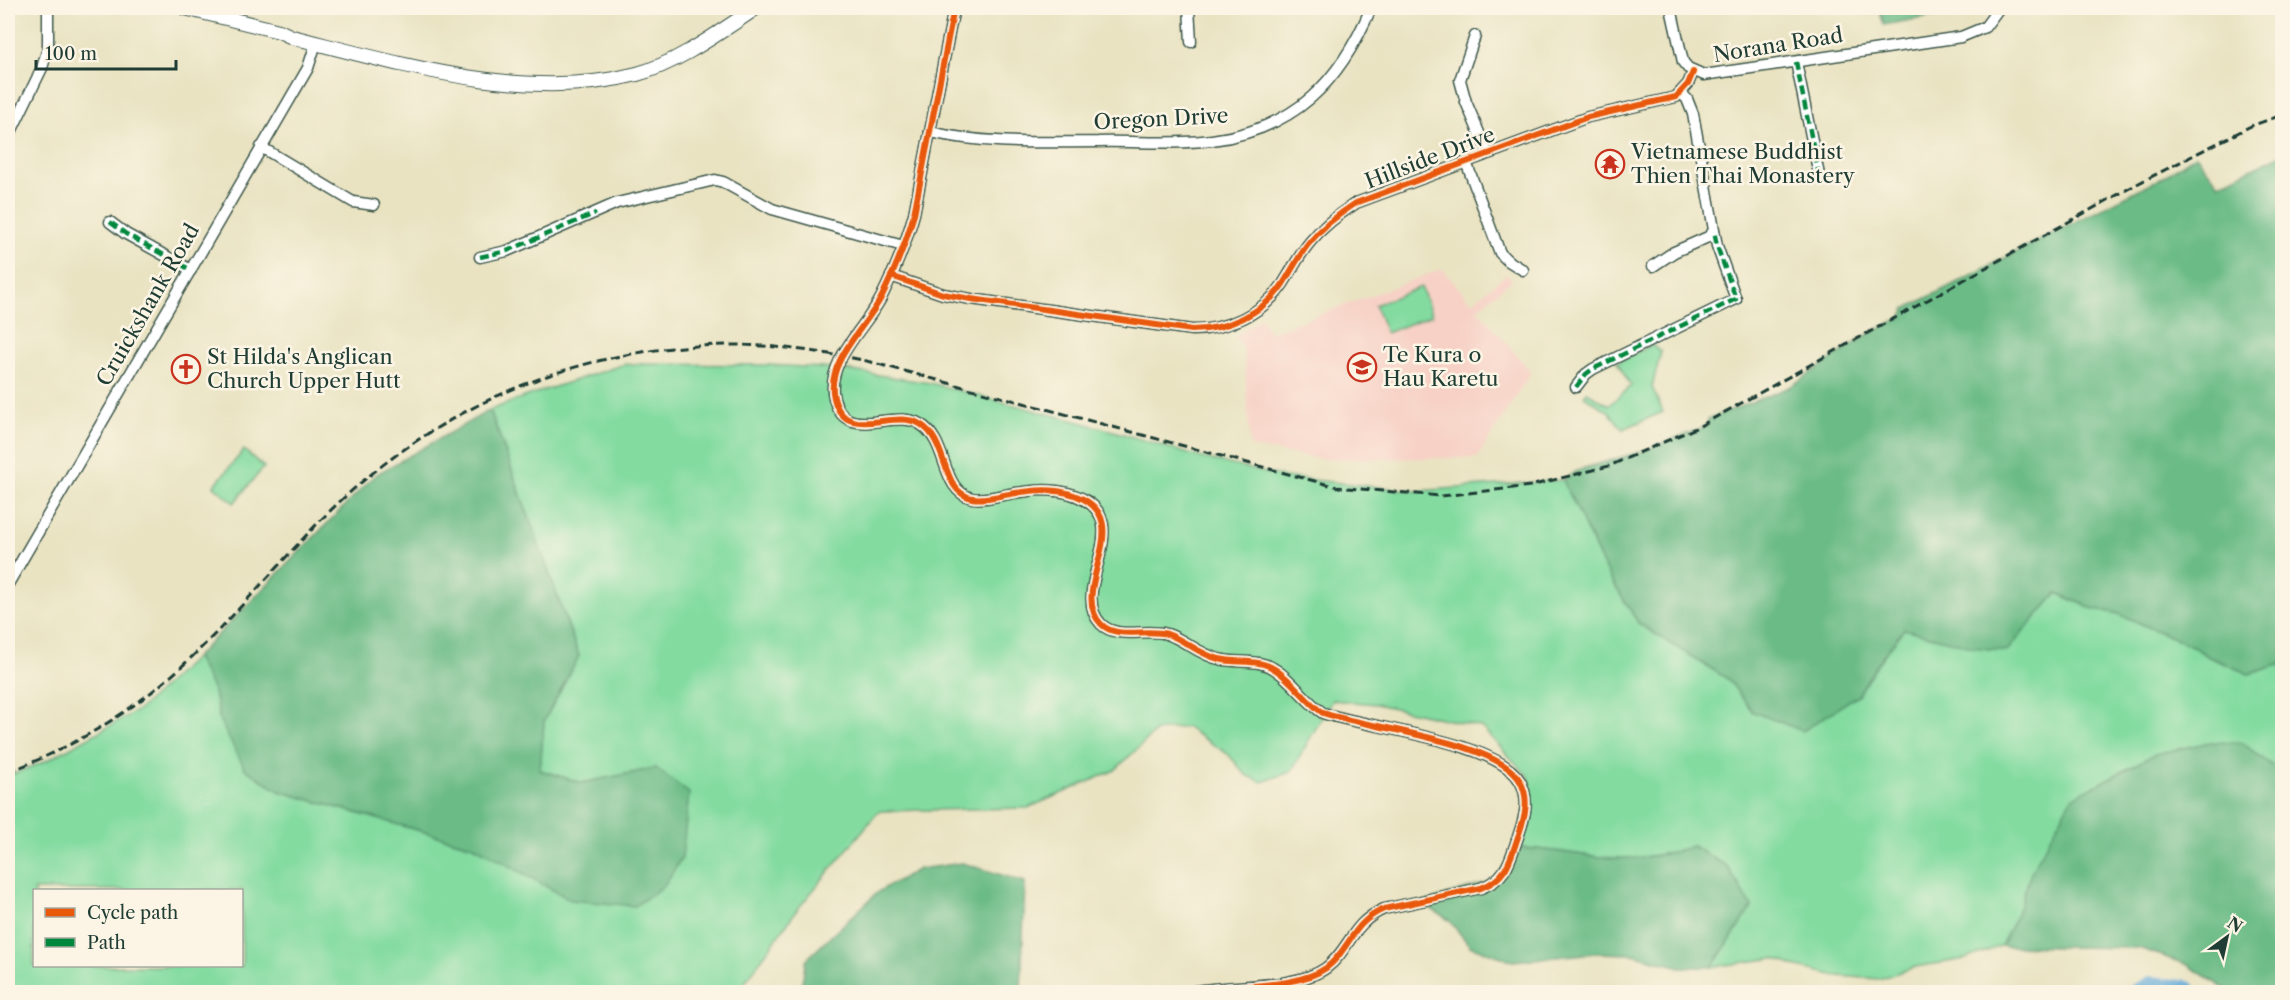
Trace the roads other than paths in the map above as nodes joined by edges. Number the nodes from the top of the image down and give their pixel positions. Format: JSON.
{"nodes":[{"id":1,"x":48,"y":8,"type":"edge"},
{"id":2,"x":185,"y":8,"type":"edge"},
{"id":3,"x":756,"y":8,"type":"edge"},
{"id":4,"x":954,"y":8,"type":"edge"},
{"id":5,"x":1189,"y":8,"type":"edge"},
{"id":6,"x":1371,"y":8,"type":"edge"},
{"id":7,"x":1671,"y":8,"type":"edge"},
{"id":8,"x":1999,"y":8,"type":"edge"},
{"id":9,"x":1475,"y":36,"type":"dead end"},
{"id":10,"x":1191,"y":42,"type":"dead end"},
{"id":11,"x":316,"y":43,"type":"junction"},
{"id":12,"x":1796,"y":62,"type":"junction"},
{"id":13,"x":1694,"y":72,"type":"junction"},
{"id":14,"x":1681,"y":93,"type":"junction"},
{"id":15,"x":930,"y":132,"type":"junction"},
{"id":16,"x":8,"y":138,"type":"edge"},
{"id":17,"x":261,"y":147,"type":"junction"},
{"id":18,"x":1488,"y":154,"type":"junction"},
{"id":19,"x":1466,"y":162,"type":"junction"},
{"id":20,"x":1819,"y":175,"type":"dead end"},
{"id":21,"x":374,"y":205,"type":"dead end"},
{"id":22,"x":110,"y":222,"type":"dead end"},
{"id":23,"x":1714,"y":231,"type":"junction"},
{"id":24,"x":903,"y":246,"type":"junction"},
{"id":25,"x":480,"y":257,"type":"dead end"},
{"id":26,"x":1653,"y":266,"type":"dead end"},
{"id":27,"x":191,"y":270,"type":"junction"},
{"id":28,"x":1523,"y":270,"type":"dead end"},
{"id":29,"x":891,"y":276,"type":"junction"},
{"id":30,"x":1576,"y":387,"type":"dead end"},
{"id":31,"x":8,"y":584,"type":"edge"},
{"id":32,"x":1190,"y":993,"type":"edge"}],
"edges":[{"from":1,"to":16,"type":"street"},
{"from":2,"to":11,"type":"main road"},
{"from":3,"to":11,"type":"main road"},
{"from":4,"to":15,"type":"street"},
{"from":5,"to":10,"type":"street"},
{"from":6,"to":15,"type":"street","name":"Oregon Drive"},
{"from":7,"to":13,"type":"street"},
{"from":8,"to":12,"type":"street","name":"Norana Road"},
{"from":9,"to":18,"type":"street"},
{"from":11,"to":17,"type":"street","name":"Cruickshank Road"},
{"from":12,"to":13,"type":"street","name":"Norana Road"},
{"from":12,"to":20,"type":"street"},
{"from":13,"to":14,"type":"street"},
{"from":14,"to":18,"type":"street","name":"Hillside Drive"},
{"from":14,"to":23,"type":"street"},
{"from":15,"to":24,"type":"street"},
{"from":17,"to":21,"type":"street"},
{"from":17,"to":27,"type":"street","name":"Cruickshank Road"},
{"from":18,"to":19,"type":"street","name":"Hillside Drive"},
{"from":19,"to":28,"type":"street"},
{"from":19,"to":29,"type":"street","name":"Hillside Drive"},
{"from":22,"to":27,"type":"street"},
{"from":23,"to":26,"type":"street"},
{"from":23,"to":30,"type":"street"},
{"from":24,"to":25,"type":"street"},
{"from":24,"to":29,"type":"street"},
{"from":27,"to":31,"type":"street","name":"Cruickshank Road"},
{"from":29,"to":32,"type":"street"}]}
